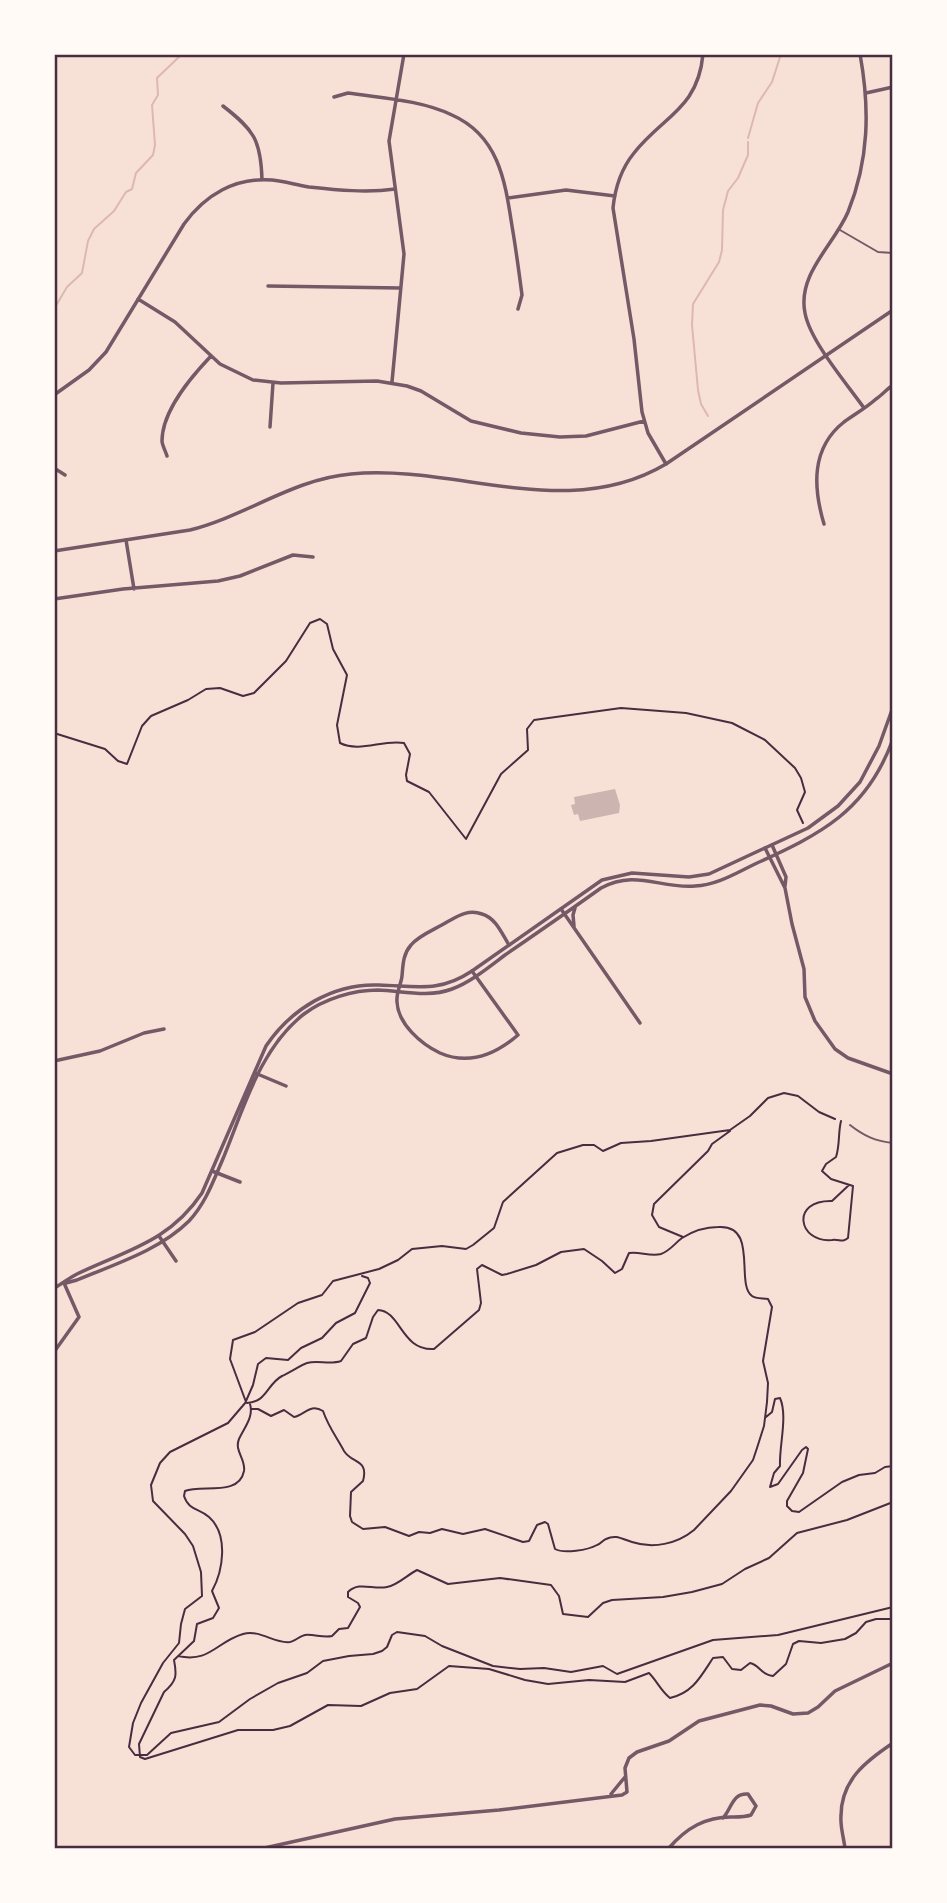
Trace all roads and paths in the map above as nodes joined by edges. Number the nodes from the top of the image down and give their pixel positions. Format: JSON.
{"nodes":[{"id":1,"x":404,"y":54,"type":"edge"},
{"id":2,"x":703,"y":54,"type":"edge"},
{"id":3,"x":860,"y":54,"type":"edge"},
{"id":4,"x":893,"y":87,"type":"edge"},
{"id":5,"x":866,"y":93,"type":"junction"},
{"id":6,"x":334,"y":97,"type":"dead end"},
{"id":7,"x":395,"y":101,"type":"junction"},
{"id":8,"x":223,"y":106,"type":"dead end"},
{"id":9,"x":262,"y":180,"type":"junction"},
{"id":10,"x":395,"y":189,"type":"junction"},
{"id":11,"x":615,"y":196,"type":"junction"},
{"id":12,"x":508,"y":198,"type":"junction"},
{"id":13,"x":840,"y":230,"type":"junction"},
{"id":14,"x":893,"y":253,"type":"edge"},
{"id":15,"x":268,"y":286,"type":"dead end"},
{"id":16,"x":400,"y":288,"type":"junction"},
{"id":17,"x":138,"y":299,"type":"junction"},
{"id":18,"x":517,"y":309,"type":"dead end"},
{"id":19,"x":893,"y":310,"type":"edge"},
{"id":20,"x":827,"y":355,"type":"junction"},
{"id":21,"x":211,"y":356,"type":"junction"},
{"id":22,"x":392,"y":382,"type":"junction"},
{"id":23,"x":273,"y":383,"type":"junction"},
{"id":24,"x":893,"y":385,"type":"edge"},
{"id":25,"x":54,"y":395,"type":"edge"},
{"id":26,"x":864,"y":408,"type":"junction"},
{"id":27,"x":644,"y":421,"type":"junction"},
{"id":28,"x":270,"y":427,"type":"dead end"},
{"id":29,"x":167,"y":456,"type":"dead end"},
{"id":30,"x":666,"y":464,"type":"junction"},
{"id":31,"x":54,"y":468,"type":"edge"},
{"id":32,"x":65,"y":475,"type":"dead end"},
{"id":33,"x":824,"y":524,"type":"dead end"},
{"id":34,"x":126,"y":540,"type":"junction"},
{"id":35,"x":54,"y":551,"type":"edge"},
{"id":36,"x":313,"y":557,"type":"dead end"},
{"id":37,"x":134,"y":589,"type":"junction"},
{"id":38,"x":54,"y":599,"type":"edge"},
{"id":39,"x":893,"y":707,"type":"edge"},
{"id":40,"x":54,"y":733,"type":"edge"},
{"id":41,"x":893,"y":739,"type":"edge"},
{"id":42,"x":803,"y":823,"type":"dead end"},
{"id":43,"x":772,"y":845,"type":"junction"},
{"id":44,"x":765,"y":848,"type":"junction"},
{"id":45,"x":776,"y":855,"type":"junction"},
{"id":46,"x":769,"y":858,"type":"junction"},
{"id":47,"x":785,"y":888,"type":"junction"},
{"id":48,"x":576,"y":906,"type":"junction"},
{"id":49,"x":561,"y":909,"type":"junction"},
{"id":50,"x":564,"y":914,"type":"junction"},
{"id":51,"x":574,"y":926,"type":"junction"},
{"id":52,"x":509,"y":945,"type":"junction"},
{"id":53,"x":472,"y":971,"type":"junction"},
{"id":54,"x":475,"y":976,"type":"junction"},
{"id":55,"x":399,"y":989,"type":"junction"},
{"id":56,"x":640,"y":1023,"type":"dead end"},
{"id":57,"x":164,"y":1029,"type":"dead end"},
{"id":58,"x":54,"y":1061,"type":"edge"},
{"id":59,"x":254,"y":1072,"type":"junction"},
{"id":60,"x":259,"y":1074,"type":"junction"},
{"id":61,"x":893,"y":1074,"type":"edge"},
{"id":62,"x":286,"y":1086,"type":"dead end"},
{"id":63,"x":835,"y":1119,"type":"dead end"},
{"id":64,"x":841,"y":1121,"type":"dead end"},
{"id":65,"x":850,"y":1125,"type":"dead end"},
{"id":66,"x":730,"y":1130,"type":"junction"},
{"id":67,"x":893,"y":1143,"type":"edge"},
{"id":68,"x":215,"y":1172,"type":"junction"},
{"id":69,"x":240,"y":1182,"type":"dead end"},
{"id":70,"x":849,"y":1185,"type":"junction"},
{"id":71,"x":159,"y":1236,"type":"junction"},
{"id":72,"x":684,"y":1237,"type":"junction"},
{"id":73,"x":163,"y":1241,"type":"junction"},
{"id":74,"x":176,"y":1261,"type":"dead end"},
{"id":75,"x":360,"y":1276,"type":"junction"},
{"id":76,"x":64,"y":1283,"type":"junction"},
{"id":77,"x":54,"y":1288,"type":"edge"},
{"id":78,"x":54,"y":1352,"type":"edge"},
{"id":79,"x":246,"y":1402,"type":"junction"},
{"id":80,"x":252,"y":1409,"type":"junction"},
{"id":81,"x":765,"y":1416,"type":"junction"},
{"id":82,"x":893,"y":1466,"type":"edge"},
{"id":83,"x":893,"y":1502,"type":"edge"},
{"id":84,"x":893,"y":1607,"type":"edge"},
{"id":85,"x":893,"y":1619,"type":"edge"},
{"id":86,"x":177,"y":1656,"type":"junction"},
{"id":87,"x":893,"y":1663,"type":"edge"},
{"id":88,"x":893,"y":1743,"type":"edge"},
{"id":89,"x":140,"y":1756,"type":"junction"},
{"id":90,"x":625,"y":1777,"type":"junction"},
{"id":91,"x":609,"y":1795,"type":"junction"},
{"id":92,"x":723,"y":1818,"type":"junction"},
{"id":93,"x":260,"y":1849,"type":"edge"},
{"id":94,"x":668,"y":1849,"type":"edge"},
{"id":95,"x":845,"y":1849,"type":"edge"}],
"edges":[{"from":1,"to":7,"type":"street"},
{"from":2,"to":11,"type":"street"},
{"from":3,"to":5,"type":"street"},
{"from":4,"to":5,"type":"street"},
{"from":5,"to":13,"type":"street"},
{"from":6,"to":7,"type":"street"},
{"from":7,"to":10,"type":"street"},
{"from":7,"to":12,"type":"street"},
{"from":8,"to":9,"type":"street"},
{"from":9,"to":10,"type":"street"},
{"from":9,"to":17,"type":"street"},
{"from":10,"to":16,"type":"street"},
{"from":11,"to":12,"type":"street"},
{"from":11,"to":27,"type":"street"},
{"from":12,"to":18,"type":"street"},
{"from":13,"to":14,"type":"lane"},
{"from":13,"to":20,"type":"street"},
{"from":15,"to":16,"type":"street"},
{"from":16,"to":22,"type":"street"},
{"from":17,"to":21,"type":"street"},
{"from":17,"to":25,"type":"street"},
{"from":19,"to":20,"type":"street"},
{"from":20,"to":26,"type":"street"},
{"from":20,"to":30,"type":"street"},
{"from":21,"to":23,"type":"street"},
{"from":21,"to":29,"type":"street"},
{"from":22,"to":23,"type":"street"},
{"from":22,"to":27,"type":"street"},
{"from":23,"to":28,"type":"street"},
{"from":24,"to":26,"type":"street"},
{"from":26,"to":33,"type":"street"},
{"from":27,"to":30,"type":"street"},
{"from":30,"to":34,"type":"street"},
{"from":31,"to":32,"type":"street"},
{"from":34,"to":35,"type":"street"},
{"from":34,"to":37,"type":"street"},
{"from":36,"to":37,"type":"street"},
{"from":37,"to":38,"type":"street"},
{"from":39,"to":43,"type":"street"},
{"from":40,"to":42,"type":"path"},
{"from":41,"to":45,"type":"street"},
{"from":43,"to":44,"type":"street"},
{"from":43,"to":45,"type":"street"},
{"from":44,"to":46,"type":"street"},
{"from":44,"to":49,"type":"street"},
{"from":45,"to":46,"type":"street"},
{"from":45,"to":47,"type":"street"},
{"from":46,"to":47,"type":"street"},
{"from":46,"to":48,"type":"street"},
{"from":47,"to":61,"type":"street"},
{"from":48,"to":50,"type":"street"},
{"from":48,"to":51,"type":"street"},
{"from":49,"to":50,"type":"street"},
{"from":49,"to":52,"type":"street"},
{"from":50,"to":51,"type":"street"},
{"from":50,"to":54,"type":"street"},
{"from":51,"to":56,"type":"street"},
{"from":52,"to":53,"type":"street"},
{"from":52,"to":55,"type":"street"},
{"from":53,"to":54,"type":"street"},
{"from":53,"to":55,"type":"street"},
{"from":54,"to":55,"type":"street"},
{"from":54,"to":55,"type":"street"},
{"from":55,"to":59,"type":"street"},
{"from":55,"to":60,"type":"street"},
{"from":57,"to":58,"type":"street"},
{"from":59,"to":60,"type":"street"},
{"from":59,"to":68,"type":"street"},
{"from":60,"to":62,"type":"street"},
{"from":60,"to":68,"type":"street"},
{"from":63,"to":66,"type":"path"},
{"from":64,"to":70,"type":"path"},
{"from":65,"to":67,"type":"lane"},
{"from":66,"to":72,"type":"path"},
{"from":66,"to":75,"type":"path"},
{"from":68,"to":69,"type":"street"},
{"from":68,"to":71,"type":"street"},
{"from":68,"to":73,"type":"street"},
{"from":70,"to":70,"type":"path"},
{"from":71,"to":73,"type":"street"},
{"from":71,"to":76,"type":"street"},
{"from":72,"to":79,"type":"path"},
{"from":72,"to":81,"type":"path"},
{"from":73,"to":74,"type":"street"},
{"from":73,"to":76,"type":"street"},
{"from":75,"to":79,"type":"path"},
{"from":75,"to":79,"type":"path"},
{"from":76,"to":77,"type":"street"},
{"from":76,"to":78,"type":"street"},
{"from":79,"to":80,"type":"path"},
{"from":79,"to":89,"type":"path"},
{"from":80,"to":81,"type":"path"},
{"from":80,"to":86,"type":"path"},
{"from":81,"to":82,"type":"path"},
{"from":83,"to":86,"type":"path"},
{"from":84,"to":89,"type":"path"},
{"from":85,"to":89,"type":"path"},
{"from":86,"to":89,"type":"path"},
{"from":87,"to":90,"type":"street"},
{"from":88,"to":95,"type":"street"},
{"from":90,"to":91,"type":"street"},
{"from":90,"to":91,"type":"street"},
{"from":91,"to":93,"type":"street"},
{"from":92,"to":92,"type":"street"},
{"from":92,"to":94,"type":"street"}]}
